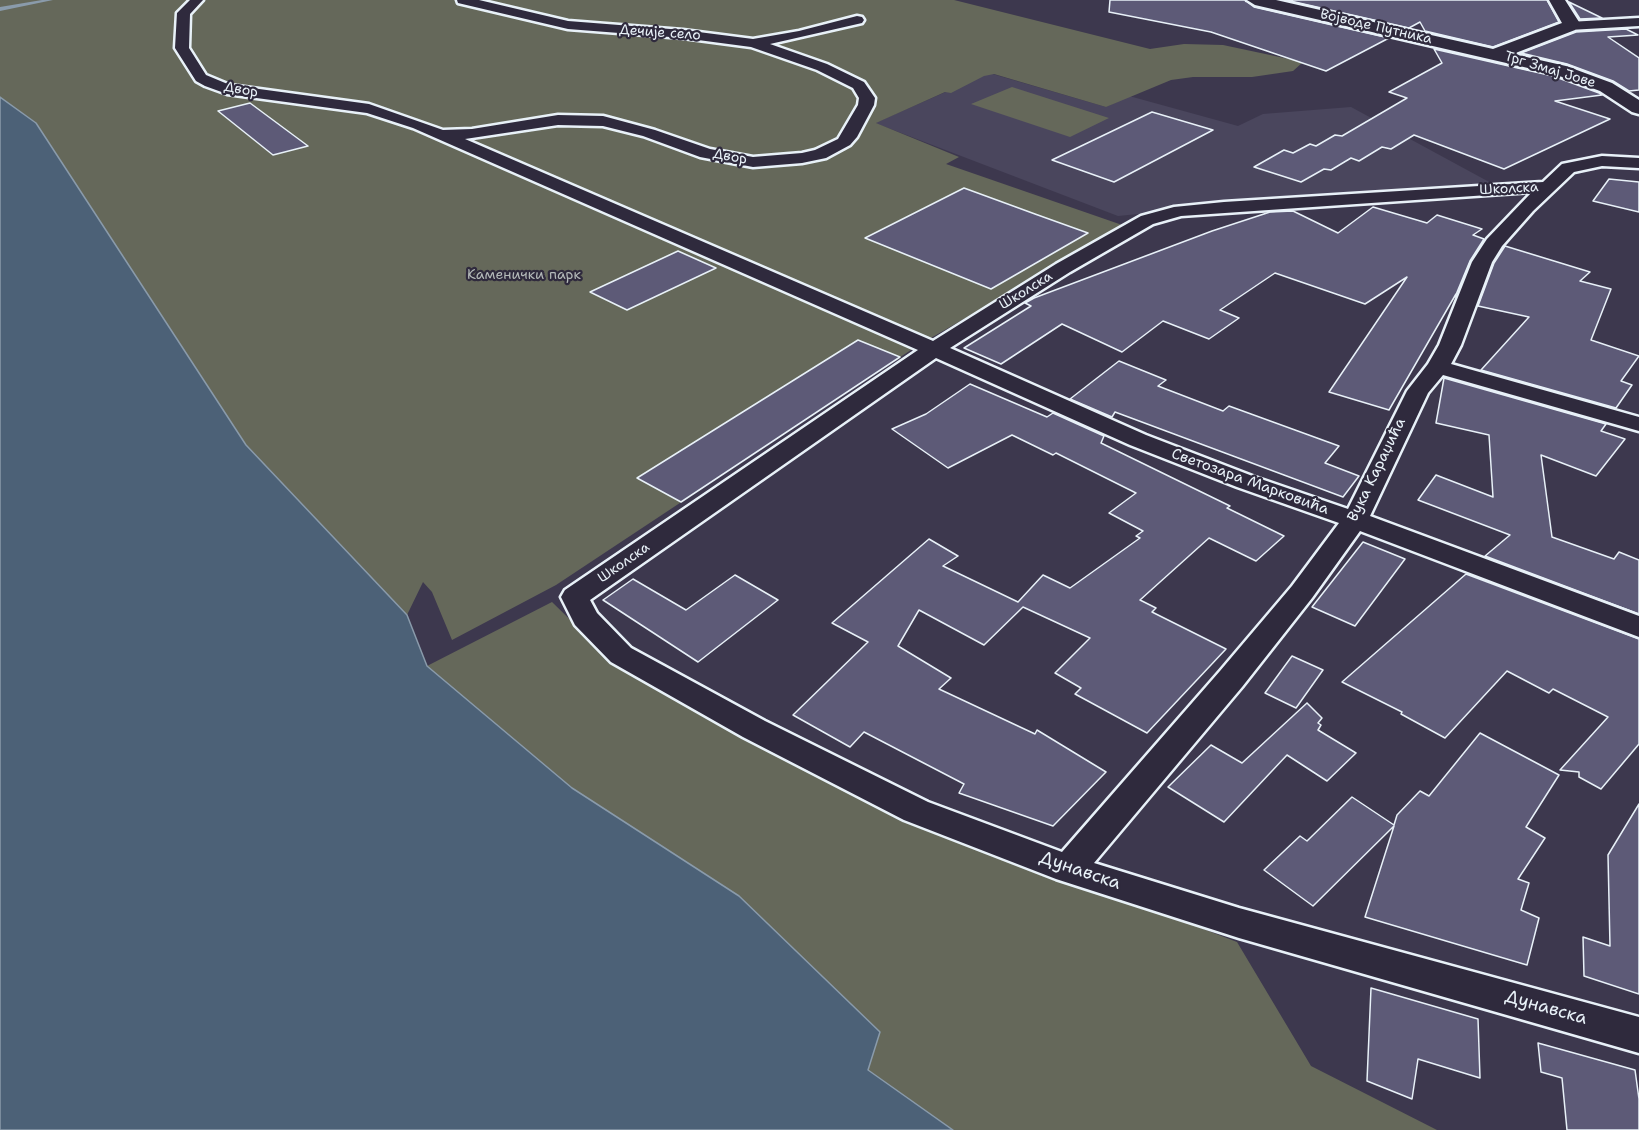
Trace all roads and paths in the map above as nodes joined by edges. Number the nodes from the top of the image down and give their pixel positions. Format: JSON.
{"nodes":[{"id":1,"x":197,"y":0,"type":"edge"},
{"id":2,"x":463,"y":0,"type":"edge"},
{"id":3,"x":1255,"y":0,"type":"edge"},
{"id":4,"x":1557,"y":0,"type":"edge"},
{"id":5,"x":857,"y":20,"type":"dead end"},
{"id":6,"x":1639,"y":22,"type":"edge"},
{"id":7,"x":1569,"y":26,"type":"junction"},
{"id":8,"x":753,"y":43,"type":"junction"},
{"id":9,"x":1497,"y":54,"type":"junction"},
{"id":10,"x":1639,"y":108,"type":"edge"},
{"id":11,"x":438,"y":134,"type":"junction"},
{"id":12,"x":1639,"y":163,"type":"edge"},
{"id":13,"x":1550,"y":188,"type":"junction"},
{"id":14,"x":934,"y":349,"type":"junction"},
{"id":15,"x":1438,"y":367,"type":"junction"},
{"id":16,"x":1639,"y":424,"type":"edge"},
{"id":17,"x":1355,"y":520,"type":"junction"},
{"id":18,"x":575,"y":597,"type":"joint"},
{"id":19,"x":1639,"y":627,"type":"edge"},
{"id":20,"x":1068,"y":868,"type":"junction"},
{"id":21,"x":1639,"y":1035,"type":"edge"}],
"edges":[{"from":1,"to":11,"type":"street","name":"Двор"},
{"from":2,"to":8,"type":"street","name":"Дечије село"},
{"from":3,"to":9,"type":"main road","name":"Војводе Путника"},
{"from":4,"to":7,"type":"main road"},
{"from":5,"to":8,"type":"street","name":"Дечије село"},
{"from":6,"to":7,"type":"street"},
{"from":7,"to":9,"type":"main road","name":"Трг Змај Јове"},
{"from":8,"to":11,"type":"street","name":"Двор"},
{"from":9,"to":10,"type":"main road","name":"Трг Змај Јове"},
{"from":11,"to":14,"type":"street","name":"Двор"},
{"from":12,"to":13,"type":"street","name":"Вука Караџића"},
{"from":13,"to":14,"type":"street","name":"Школска"},
{"from":13,"to":15,"type":"street","name":"Вука Караџића"},
{"from":14,"to":17,"type":"street","name":"Светозара Марковића"},
{"from":14,"to":18,"type":"street","name":"Школска"},
{"from":15,"to":16,"type":"street"},
{"from":15,"to":17,"type":"street","name":"Вука Караџића"},
{"from":17,"to":19,"type":"street","name":"Светозара Марковића"},
{"from":17,"to":20,"type":"street","name":"Вука Караџића"},
{"from":18,"to":20,"type":"street","name":"Дунавска"},
{"from":20,"to":21,"type":"street","name":"Дунавска"}]}
